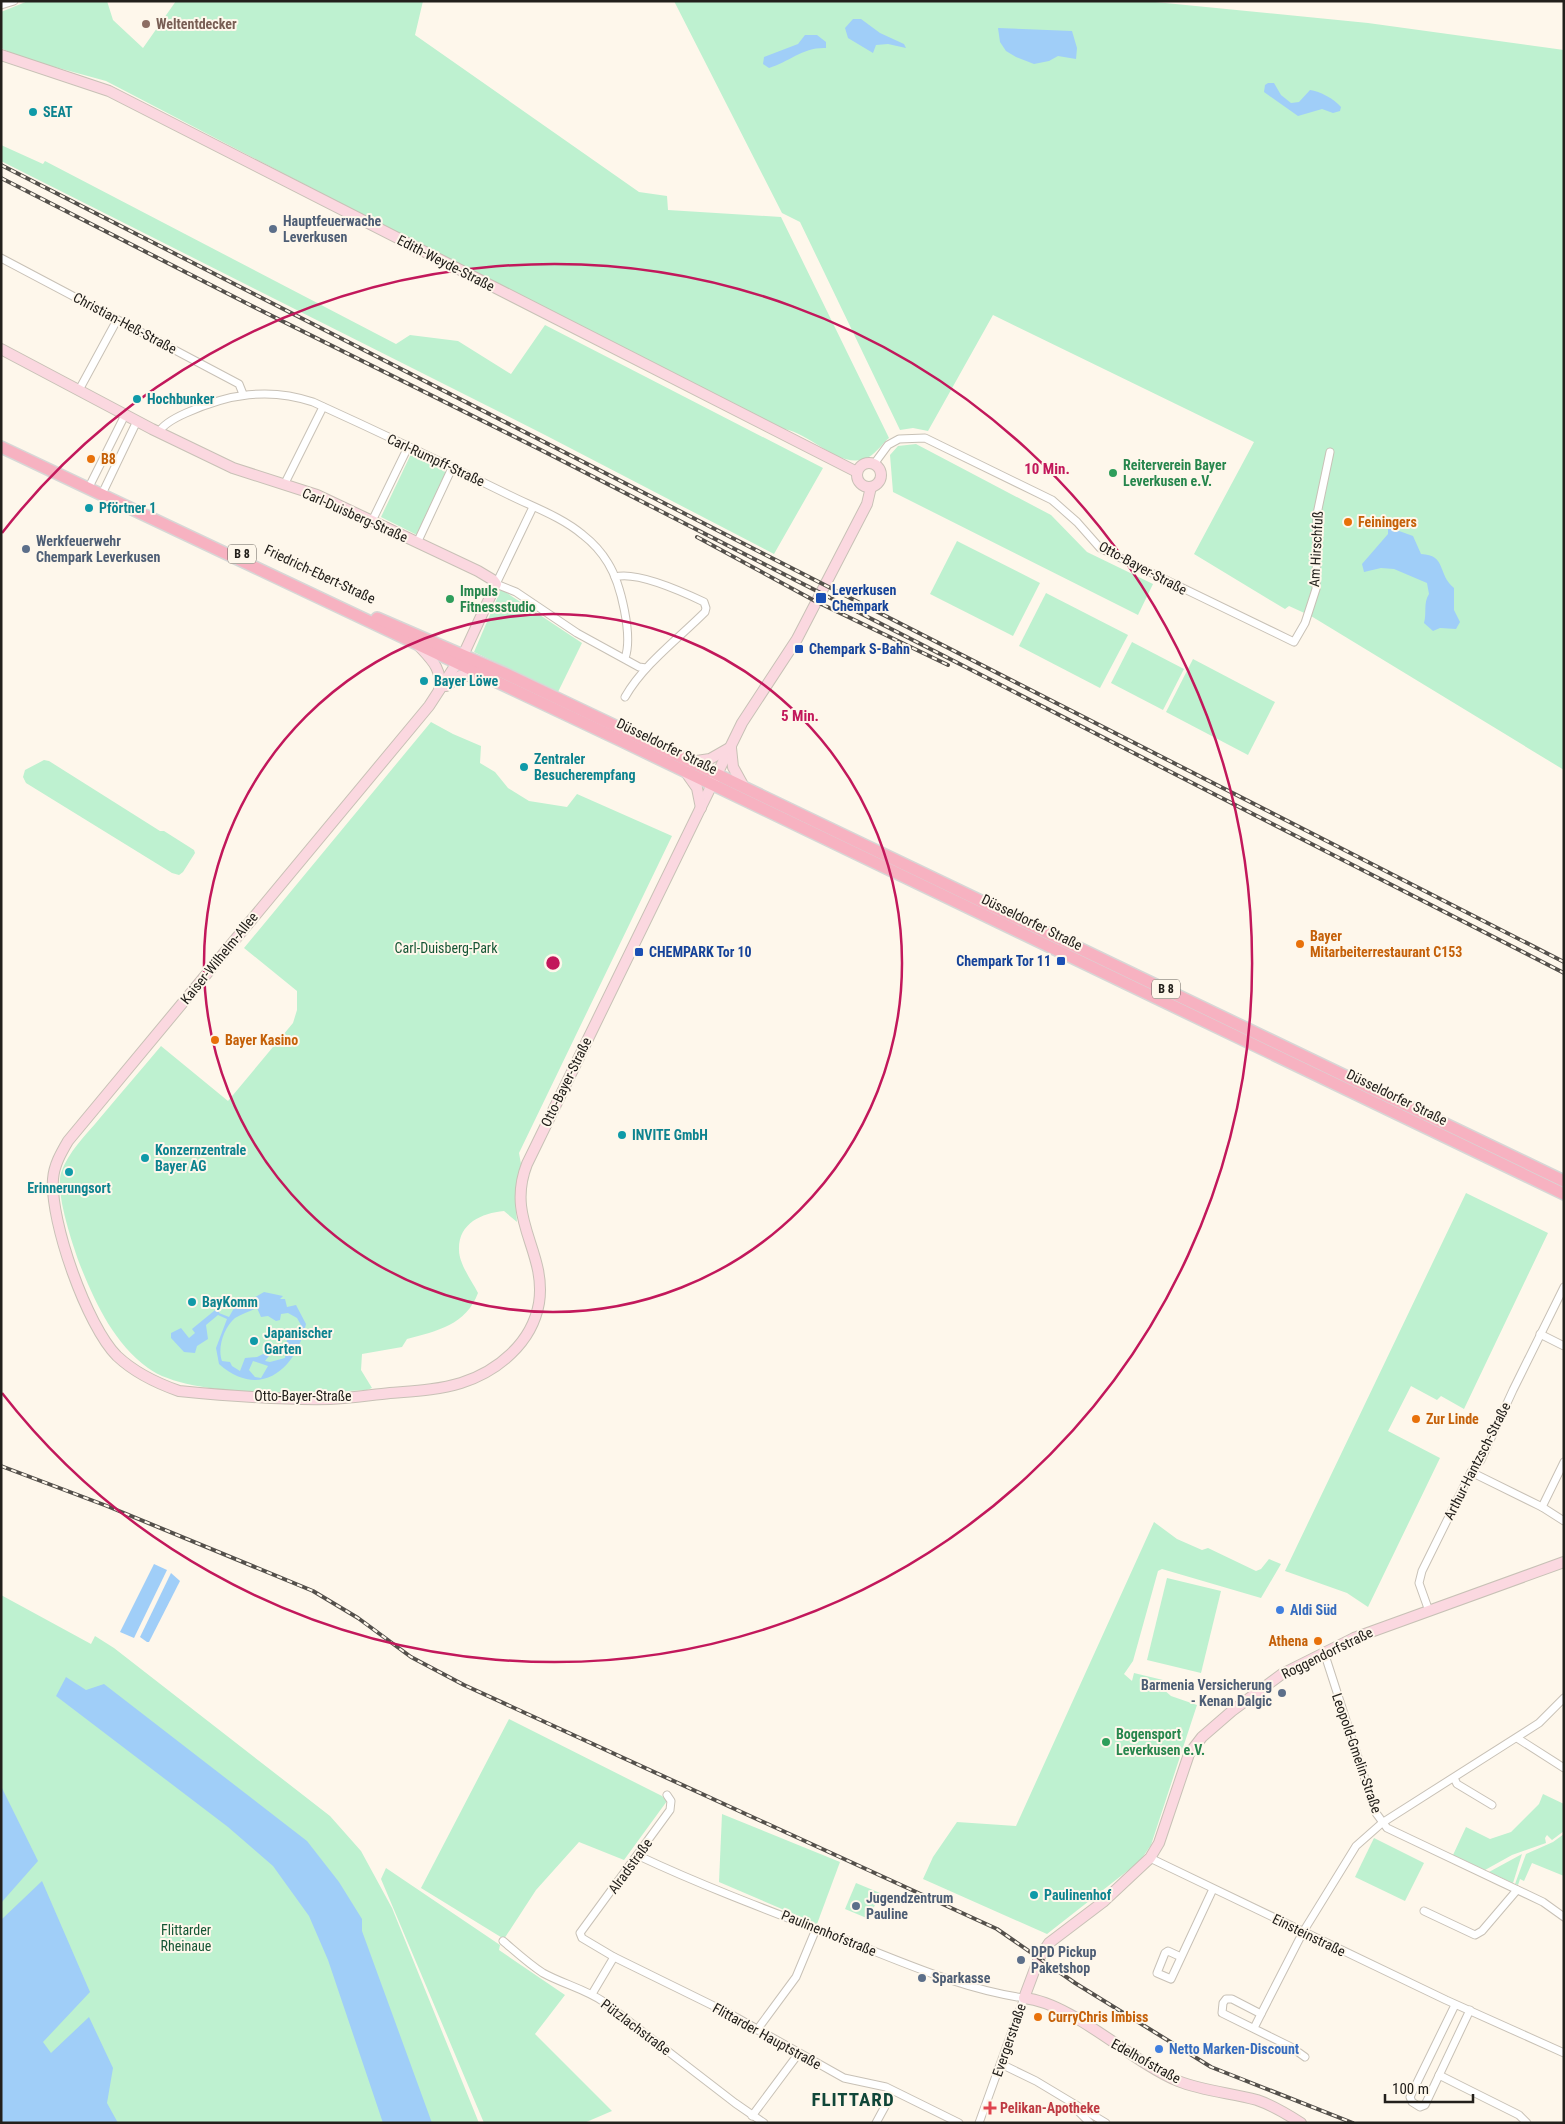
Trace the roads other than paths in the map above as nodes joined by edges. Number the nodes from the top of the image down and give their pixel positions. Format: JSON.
{"nodes":[{"id":1,"x":14,"y":1,"type":"edge"},
{"id":2,"x":1,"y":6,"type":"edge"},
{"id":3,"x":1,"y":55,"type":"edge"},
{"id":4,"x":1,"y":258,"type":"edge"},
{"id":5,"x":117,"y":320,"type":"junction"},
{"id":6,"x":1,"y":349,"type":"edge"},
{"id":7,"x":79,"y":390,"type":"junction"},
{"id":8,"x":243,"y":394,"type":"junction"},
{"id":9,"x":323,"y":407,"type":"junction"},
{"id":10,"x":125,"y":415,"type":"junction"},
{"id":11,"x":137,"y":421,"type":"junction"},
{"id":12,"x":158,"y":432,"type":"junction"},
{"id":13,"x":1,"y":440,"type":"edge"},
{"id":14,"x":408,"y":447,"type":"junction"},
{"id":15,"x":1,"y":448,"type":"edge"},
{"id":16,"x":1330,"y":452,"type":"dead end"},
{"id":17,"x":874,"y":464,"type":"junction"},
{"id":18,"x":452,"y":468,"type":"junction"},
{"id":19,"x":857,"y":472,"type":"junction"},
{"id":20,"x":90,"y":485,"type":"junction"},
{"id":21,"x":284,"y":485,"type":"junction"},
{"id":22,"x":872,"y":487,"type":"junction"},
{"id":23,"x":103,"y":491,"type":"junction"},
{"id":24,"x":533,"y":508,"type":"junction"},
{"id":25,"x":372,"y":521,"type":"junction"},
{"id":26,"x":417,"y":543,"type":"junction"},
{"id":27,"x":615,"y":577,"type":"junction"},
{"id":28,"x":496,"y":584,"type":"junction"},
{"id":29,"x":1294,"y":642,"type":"joint"},
{"id":30,"x":418,"y":646,"type":"junction"},
{"id":31,"x":625,"y":658,"type":"junction"},
{"id":32,"x":460,"y":659,"type":"junction"},
{"id":33,"x":646,"y":668,"type":"junction"},
{"id":34,"x":487,"y":677,"type":"junction"},
{"id":35,"x":439,"y":691,"type":"junction"},
{"id":36,"x":625,"y":697,"type":"dead end"},
{"id":37,"x":600,"y":720,"type":"joint"},
{"id":38,"x":731,"y":747,"type":"junction"},
{"id":39,"x":687,"y":766,"type":"junction"},
{"id":40,"x":715,"y":780,"type":"junction"},
{"id":41,"x":744,"y":787,"type":"junction"},
{"id":42,"x":701,"y":808,"type":"junction"},
{"id":43,"x":1029,"y":931,"type":"junction"},
{"id":44,"x":1306,"y":1063,"type":"junction"},
{"id":45,"x":1564,"y":1181,"type":"edge"},
{"id":46,"x":1564,"y":1194,"type":"edge"},
{"id":47,"x":79,"y":1285,"type":"junction"},
{"id":48,"x":1564,"y":1287,"type":"edge"},
{"id":49,"x":1540,"y":1334,"type":"junction"},
{"id":50,"x":1564,"y":1346,"type":"edge"},
{"id":51,"x":146,"y":1378,"type":"joint"},
{"id":52,"x":198,"y":1393,"type":"junction"},
{"id":53,"x":1564,"y":1462,"type":"edge"},
{"id":54,"x":1471,"y":1472,"type":"junction"},
{"id":55,"x":1542,"y":1507,"type":"junction"},
{"id":56,"x":1564,"y":1521,"type":"edge"},
{"id":57,"x":1564,"y":1562,"type":"edge"},
{"id":58,"x":1430,"y":1611,"type":"junction"},
{"id":59,"x":1324,"y":1652,"type":"junction"},
{"id":60,"x":1564,"y":1698,"type":"edge"},
{"id":61,"x":1517,"y":1738,"type":"junction"},
{"id":62,"x":1564,"y":1768,"type":"edge"},
{"id":63,"x":1454,"y":1778,"type":"junction"},
{"id":64,"x":667,"y":1795,"type":"dead end"},
{"id":65,"x":1492,"y":1805,"type":"dead end"},
{"id":66,"x":1382,"y":1823,"type":"junction"},
{"id":67,"x":639,"y":1856,"type":"junction"},
{"id":68,"x":1150,"y":1858,"type":"junction"},
{"id":69,"x":1213,"y":1888,"type":"junction"},
{"id":70,"x":1517,"y":1890,"type":"junction"},
{"id":71,"x":1424,"y":1911,"type":"dead end"},
{"id":72,"x":1564,"y":1917,"type":"edge"},
{"id":73,"x":816,"y":1929,"type":"junction"},
{"id":74,"x":1303,"y":1932,"type":"junction"},
{"id":75,"x":581,"y":1936,"type":"joint"},
{"id":76,"x":503,"y":1941,"type":"dead end"},
{"id":77,"x":614,"y":1957,"type":"junction"},
{"id":78,"x":1181,"y":1957,"type":"dead end"},
{"id":79,"x":1039,"y":1958,"type":"joint"},
{"id":80,"x":592,"y":1994,"type":"junction"},
{"id":81,"x":1024,"y":1998,"type":"junction"},
{"id":82,"x":1456,"y":2005,"type":"junction"},
{"id":83,"x":1470,"y":2010,"type":"junction"},
{"id":84,"x":1261,"y":2014,"type":"junction"},
{"id":85,"x":1254,"y":2028,"type":"junction"},
{"id":86,"x":757,"y":2030,"type":"junction"},
{"id":87,"x":799,"y":2053,"type":"junction"},
{"id":88,"x":1564,"y":2053,"type":"edge"},
{"id":89,"x":1305,"y":2057,"type":"dead end"},
{"id":90,"x":1001,"y":2064,"type":"junction"},
{"id":91,"x":1439,"y":2075,"type":"junction"},
{"id":92,"x":889,"y":2099,"type":"dead end"},
{"id":93,"x":1065,"y":2099,"type":"junction"},
{"id":94,"x":752,"y":2116,"type":"junction"},
{"id":95,"x":764,"y":2123,"type":"edge"},
{"id":96,"x":876,"y":2123,"type":"edge"},
{"id":97,"x":958,"y":2123,"type":"edge"},
{"id":98,"x":979,"y":2123,"type":"edge"},
{"id":99,"x":1090,"y":2123,"type":"edge"},
{"id":100,"x":1106,"y":2123,"type":"edge"},
{"id":101,"x":1301,"y":2123,"type":"edge"},
{"id":102,"x":1526,"y":2123,"type":"edge"}],
"edges":[{"from":1,"to":2,"type":"street"},
{"from":3,"to":19,"type":"street","name":"Edith-Weyde-Straße"},
{"from":4,"to":5,"type":"street","name":"Christian-Heß-Straße"},
{"from":5,"to":7,"type":"street"},
{"from":5,"to":8,"type":"street","name":"Christian-Heß-Straße"},
{"from":6,"to":7,"type":"street","name":"Carl-Duisberg-Straße"},
{"from":7,"to":10,"type":"street","name":"Carl-Duisberg-Straße"},
{"from":8,"to":9,"type":"street","name":"Carl-Rumpff-Straße"},
{"from":8,"to":12,"type":"street","name":"Carl-Rumpff-Straße"},
{"from":9,"to":14,"type":"street","name":"Carl-Rumpff-Straße"},
{"from":9,"to":21,"type":"street"},
{"from":10,"to":11,"type":"street","name":"Carl-Duisberg-Straße"},
{"from":10,"to":20,"type":"street"},
{"from":11,"to":12,"type":"street","name":"Carl-Duisberg-Straße"},
{"from":11,"to":23,"type":"street"},
{"from":12,"to":21,"type":"street","name":"Carl-Duisberg-Straße"},
{"from":13,"to":20,"type":"main road","name":"Friedrich-Ebert-Straße","number":"B 8"},
{"from":14,"to":18,"type":"street","name":"Carl-Rumpff-Straße"},
{"from":14,"to":25,"type":"street"},
{"from":15,"to":20,"type":"main road","name":"Friedrich-Ebert-Straße","number":"B 8"},
{"from":16,"to":29,"type":"street","name":"Am Hirschfuß"},
{"from":17,"to":19,"type":"street"},
{"from":17,"to":22,"type":"street"},
{"from":17,"to":29,"type":"street","name":"Otto-Bayer-Straße"},
{"from":18,"to":24,"type":"street","name":"Carl-Rumpff-Straße"},
{"from":18,"to":26,"type":"street"},
{"from":19,"to":22,"type":"street"},
{"from":20,"to":23,"type":"main road","name":"Friedrich-Ebert-Straße","number":"B 8"},
{"from":21,"to":25,"type":"street","name":"Carl-Duisberg-Straße"},
{"from":22,"to":38,"type":"street","name":"Otto-Bayer-Straße"},
{"from":23,"to":30,"type":"main road","name":"Friedrich-Ebert-Straße","number":"B 8"},
{"from":23,"to":32,"type":"main road","name":"Friedrich-Ebert-Straße","number":"B 8"},
{"from":24,"to":27,"type":"street","name":"Carl-Rumpff-Straße"},
{"from":24,"to":28,"type":"street"},
{"from":25,"to":26,"type":"street","name":"Carl-Duisberg-Straße"},
{"from":26,"to":28,"type":"street","name":"Carl-Duisberg-Straße"},
{"from":27,"to":31,"type":"street","name":"Carl-Rumpff-Straße"},
{"from":27,"to":33,"type":"street"},
{"from":28,"to":31,"type":"street","name":"Carl-Duisberg-Straße"},
{"from":28,"to":32,"type":"street","name":"Kaiser-Wilhelm-Allee"},
{"from":30,"to":32,"type":"main road","number":"B 8"},
{"from":30,"to":35,"type":"street"},
{"from":31,"to":33,"type":"street","name":"Carl-Duisberg-Straße"},
{"from":32,"to":34,"type":"main road","name":"Friedrich-Ebert-Straße","number":"B 8"},
{"from":32,"to":35,"type":"street","name":"Kaiser-Wilhelm-Allee"},
{"from":32,"to":37,"type":"main road","name":"Friedrich-Ebert-Straße","number":"B 8"},
{"from":33,"to":36,"type":"street"},
{"from":34,"to":35,"type":"street"},
{"from":34,"to":39,"type":"main road","name":"Düsseldorfer Straße","number":"B 8"},
{"from":35,"to":47,"type":"street","name":"Kaiser-Wilhelm-Allee"},
{"from":37,"to":39,"type":"main road","name":"Düsseldorfer Straße","number":"B 8"},
{"from":38,"to":39,"type":"street"},
{"from":38,"to":40,"type":"street","name":"Otto-Bayer-Straße"},
{"from":38,"to":41,"type":"street"},
{"from":39,"to":40,"type":"main road","name":"Düsseldorfer Straße","number":"B 8"},
{"from":39,"to":42,"type":"street"},
{"from":40,"to":41,"type":"main road","name":"Düsseldorfer Straße","number":"B 8"},
{"from":40,"to":42,"type":"street","name":"Otto-Bayer-Straße"},
{"from":40,"to":43,"type":"main road","name":"Düsseldorfer Straße","number":"B 8"},
{"from":41,"to":43,"type":"main road","name":"Düsseldorfer Straße","number":"B 8"},
{"from":42,"to":52,"type":"street","name":"Otto-Bayer-Straße"},
{"from":43,"to":44,"type":"main road","name":"Düsseldorfer Straße","number":"B 8"},
{"from":44,"to":45,"type":"main road","name":"Düsseldorfer Straße","number":"B 8"},
{"from":44,"to":46,"type":"main road","name":"Düsseldorfer Straße","number":"B 8"},
{"from":47,"to":51,"type":"street","name":"Kaiser-Wilhelm-Allee"},
{"from":47,"to":52,"type":"street","name":"Kaiser-Wilhelm-Allee"},
{"from":48,"to":49,"type":"street","name":"Arthur-Hantzsch-Straße"},
{"from":49,"to":50,"type":"street"},
{"from":49,"to":54,"type":"street","name":"Arthur-Hantzsch-Straße"},
{"from":51,"to":52,"type":"street","name":"Otto-Bayer-Straße"},
{"from":53,"to":55,"type":"street"},
{"from":54,"to":55,"type":"street"},
{"from":54,"to":58,"type":"street","name":"Arthur-Hantzsch-Straße"},
{"from":55,"to":56,"type":"street"},
{"from":57,"to":58,"type":"street","name":"Roggendorfstraße"},
{"from":58,"to":59,"type":"street","name":"Roggendorfstraße"},
{"from":59,"to":66,"type":"street","name":"Leopold-Gmelin-Straße"},
{"from":59,"to":68,"type":"street","name":"Roggendorfstraße"},
{"from":60,"to":61,"type":"street"},
{"from":61,"to":62,"type":"street"},
{"from":61,"to":63,"type":"street"},
{"from":63,"to":65,"type":"street"},
{"from":63,"to":66,"type":"street"},
{"from":64,"to":67,"type":"street","name":"Alradstraße"},
{"from":66,"to":70,"type":"street","name":"Leopold-Gmelin-Straße"},
{"from":66,"to":74,"type":"street"},
{"from":67,"to":73,"type":"street","name":"Paulinenhofstraße"},
{"from":67,"to":75,"type":"street","name":"Alradstraße"},
{"from":68,"to":69,"type":"street","name":"Einsteinstraße"},
{"from":68,"to":79,"type":"street","name":"Roggendorfstraße"},
{"from":69,"to":74,"type":"street","name":"Einsteinstraße"},
{"from":69,"to":78,"type":"street"},
{"from":70,"to":71,"type":"street"},
{"from":70,"to":72,"type":"street","name":"Leopold-Gmelin-Straße"},
{"from":73,"to":81,"type":"street","name":"Paulinenhofstraße"},
{"from":73,"to":86,"type":"street"},
{"from":74,"to":82,"type":"street","name":"Einsteinstraße"},
{"from":74,"to":84,"type":"street"},
{"from":75,"to":77,"type":"street","name":"Flittarder Hauptstraße"},
{"from":76,"to":80,"type":"street","name":"Pützlachstraße"},
{"from":77,"to":80,"type":"street"},
{"from":77,"to":86,"type":"street","name":"Flittarder Hauptstraße"},
{"from":79,"to":81,"type":"street","name":"Evergerstraße"},
{"from":80,"to":94,"type":"street","name":"Pützlachstraße"},
{"from":81,"to":90,"type":"street","name":"Evergerstraße"},
{"from":81,"to":101,"type":"street","name":"Edelhofstraße"},
{"from":82,"to":83,"type":"street","name":"Einsteinstraße"},
{"from":82,"to":91,"type":"street"},
{"from":83,"to":88,"type":"street","name":"Einsteinstraße"},
{"from":83,"to":91,"type":"street"},
{"from":84,"to":85,"type":"street"},
{"from":84,"to":85,"type":"street"},
{"from":85,"to":89,"type":"street"},
{"from":86,"to":87,"type":"street","name":"Flittarder Hauptstraße"},
{"from":87,"to":94,"type":"street"},
{"from":87,"to":97,"type":"street","name":"Flittarder Hauptstraße"},
{"from":90,"to":93,"type":"street"},
{"from":90,"to":98,"type":"street","name":"Evergerstraße"},
{"from":91,"to":102,"type":"street"},
{"from":92,"to":96,"type":"street"},
{"from":93,"to":99,"type":"street"},
{"from":93,"to":100,"type":"street"},
{"from":94,"to":95,"type":"street","name":"Pützlachstraße"}]}
